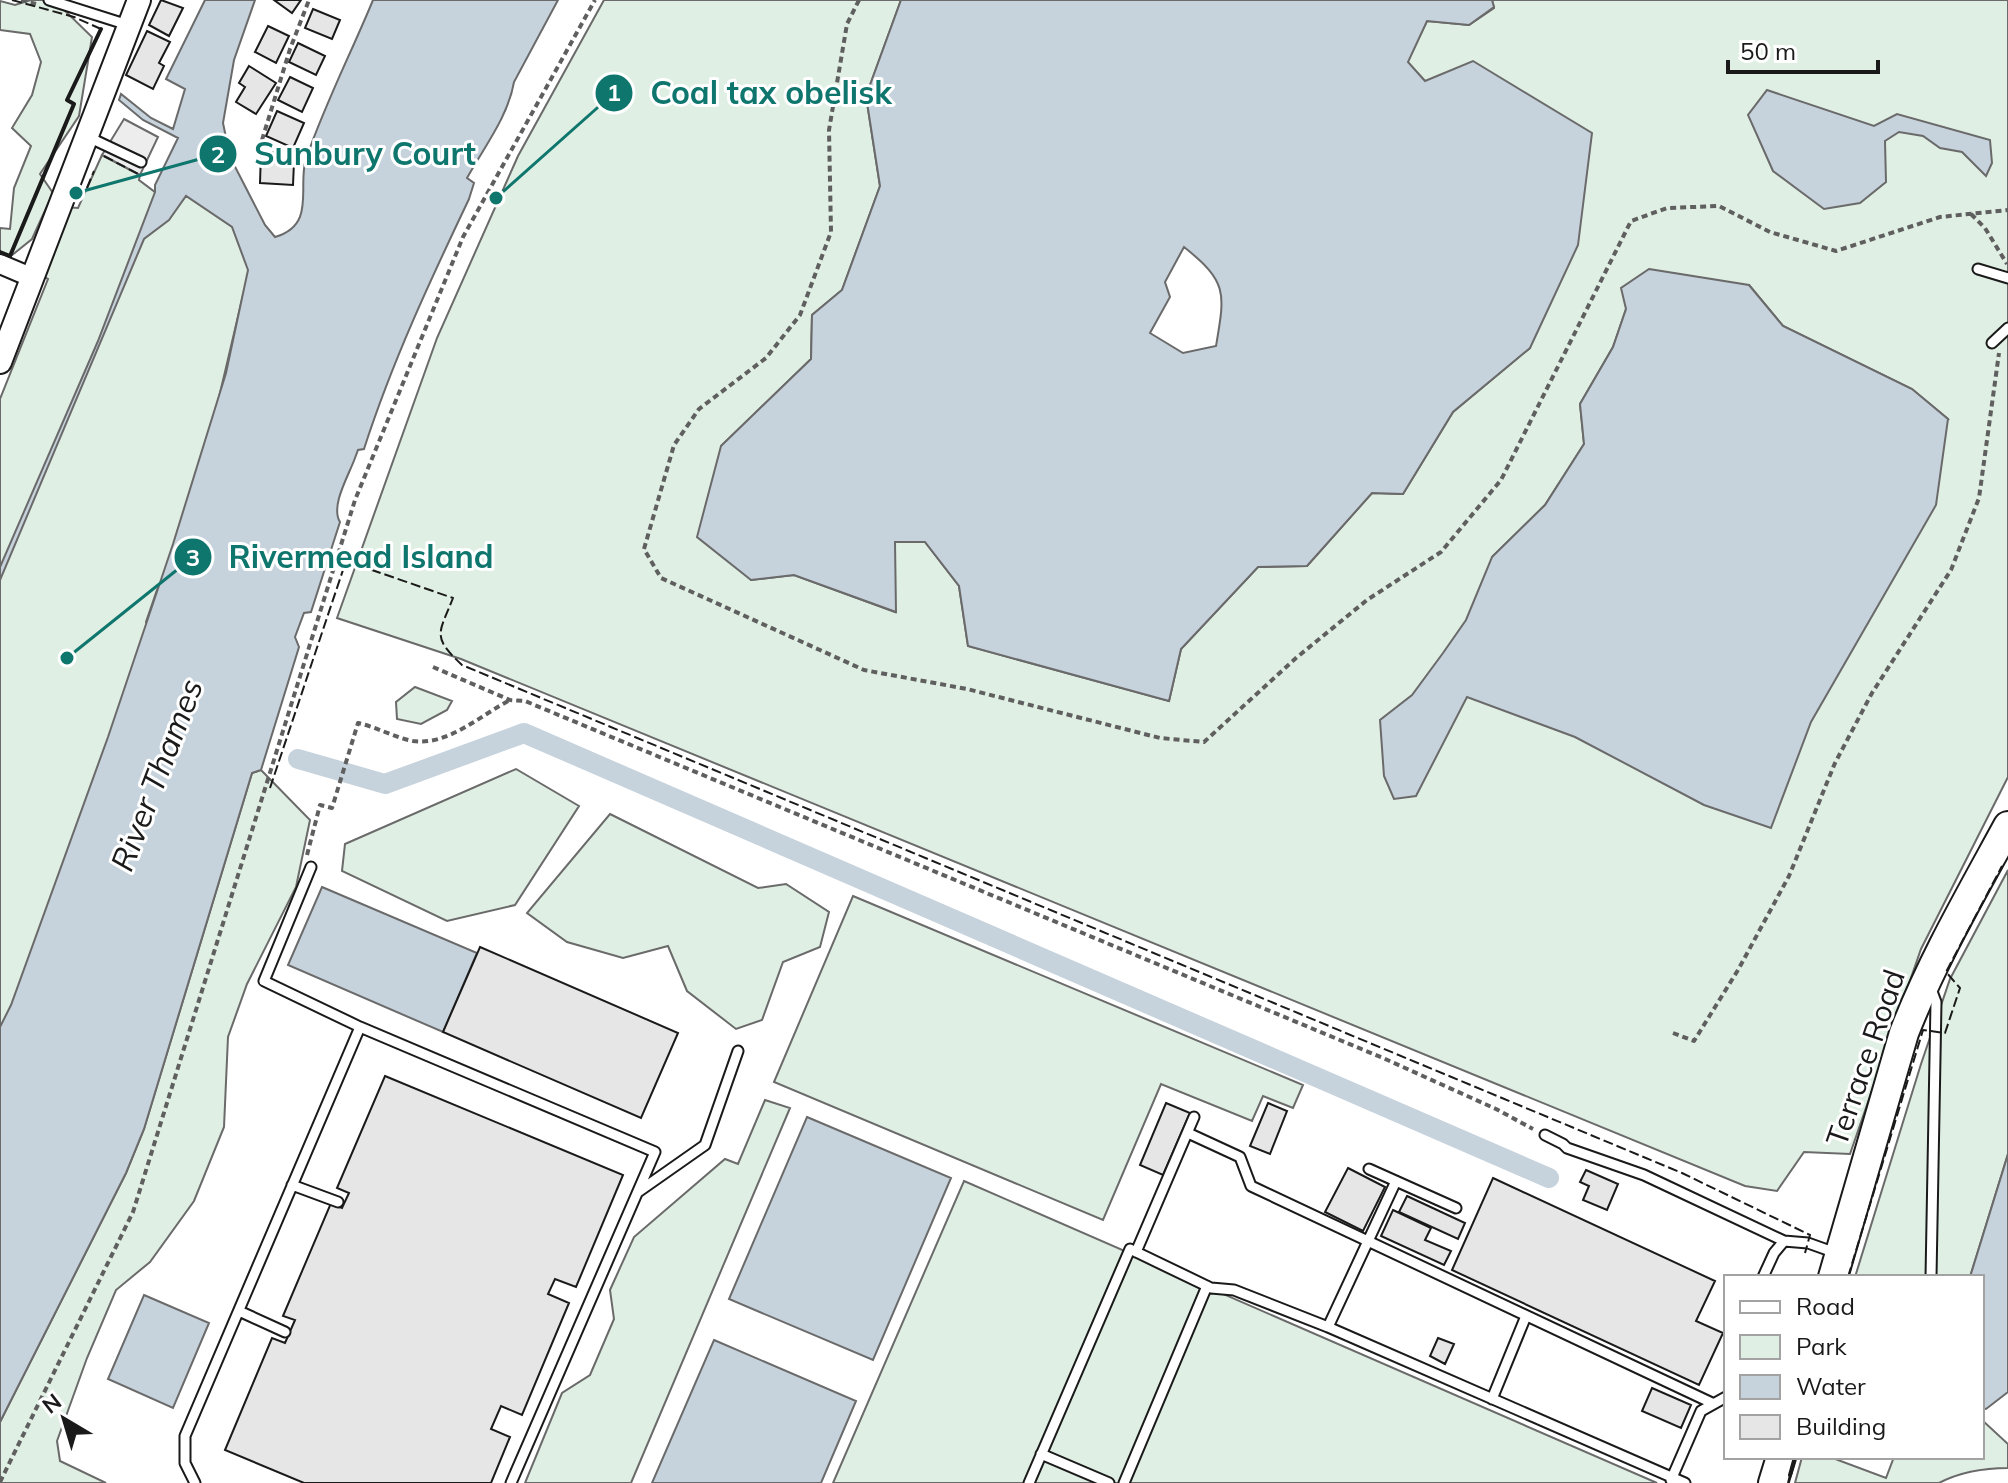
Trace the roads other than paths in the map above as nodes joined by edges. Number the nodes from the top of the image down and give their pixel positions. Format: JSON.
{"nodes":[{"id":1,"x":49,"y":0,"type":"edge"},
{"id":2,"x":139,"y":0,"type":"edge"},
{"id":3,"x":128,"y":25,"type":"junction"},
{"id":4,"x":86,"y":136,"type":"junction"},
{"id":5,"x":141,"y":162,"type":"dead end"},
{"id":6,"x":0,"y":264,"type":"edge"},
{"id":7,"x":1978,"y":269,"type":"dead end"},
{"id":8,"x":33,"y":278,"type":"junction"},
{"id":9,"x":2008,"y":278,"type":"edge"},
{"id":10,"x":2008,"y":328,"type":"edge"},
{"id":11,"x":1992,"y":343,"type":"road end"},
{"id":12,"x":0,"y":362,"type":"edge"},
{"id":13,"x":2008,"y":826,"type":"edge"},
{"id":14,"x":311,"y":867,"type":"road end"},
{"id":15,"x":1927,"y":979,"type":"junction"},
{"id":16,"x":360,"y":1027,"type":"junction"},
{"id":17,"x":738,"y":1051,"type":"dead end"},
{"id":18,"x":1194,"y":1117,"type":"dead end"},
{"id":19,"x":1188,"y":1133,"type":"junction"},
{"id":20,"x":1545,"y":1135,"type":"road end"},
{"id":21,"x":1369,"y":1169,"type":"dead end"},
{"id":22,"x":1396,"y":1181,"type":"junction"},
{"id":23,"x":292,"y":1185,"type":"junction"},
{"id":24,"x":637,"y":1193,"type":"junction"},
{"id":25,"x":338,"y":1202,"type":"dead end"},
{"id":26,"x":1456,"y":1208,"type":"dead end"},
{"id":27,"x":1784,"y":1241,"type":"junction"},
{"id":28,"x":1367,"y":1243,"type":"junction"},
{"id":29,"x":1136,"y":1252,"type":"junction"},
{"id":30,"x":1836,"y":1265,"type":"edge"},
{"id":31,"x":1764,"y":1275,"type":"edge"},
{"id":32,"x":1931,"y":1275,"type":"edge"},
{"id":33,"x":1207,"y":1286,"type":"junction"},
{"id":34,"x":239,"y":1311,"type":"junction"},
{"id":35,"x":1526,"y":1316,"type":"junction"},
{"id":36,"x":1328,"y":1327,"type":"junction"},
{"id":37,"x":285,"y":1332,"type":"dead end"},
{"id":38,"x":1724,"y":1398,"type":"edge"},
{"id":39,"x":1492,"y":1399,"type":"junction"},
{"id":40,"x":1712,"y":1403,"type":"junction"},
{"id":41,"x":1041,"y":1454,"type":"junction"},
{"id":42,"x":1780,"y":1459,"type":"edge"},
{"id":43,"x":1671,"y":1480,"type":"edge"},
{"id":44,"x":195,"y":1483,"type":"edge"},
{"id":45,"x":511,"y":1483,"type":"edge"},
{"id":46,"x":1029,"y":1483,"type":"edge"},
{"id":47,"x":1109,"y":1483,"type":"edge"},
{"id":48,"x":1124,"y":1483,"type":"edge"},
{"id":49,"x":1685,"y":1483,"type":"edge"},
{"id":50,"x":1773,"y":1483,"type":"edge"}],
"edges":[{"from":1,"to":3,"type":"lane"},
{"from":2,"to":3,"type":"street"},
{"from":3,"to":4,"type":"street"},
{"from":4,"to":5,"type":"lane"},
{"from":4,"to":8,"type":"street"},
{"from":6,"to":8,"type":"street"},
{"from":7,"to":9,"type":"lane"},
{"from":8,"to":12,"type":"street"},
{"from":10,"to":11,"type":"lane"},
{"from":13,"to":15,"type":"main road","name":"Terrace Road"},
{"from":14,"to":16,"type":"lane"},
{"from":15,"to":30,"type":"main road","name":"Terrace Road"},
{"from":15,"to":32,"type":"lane"},
{"from":16,"to":23,"type":"lane"},
{"from":16,"to":24,"type":"lane"},
{"from":17,"to":24,"type":"lane"},
{"from":18,"to":19,"type":"lane"},
{"from":19,"to":28,"type":"lane"},
{"from":19,"to":29,"type":"lane"},
{"from":20,"to":27,"type":"lane"},
{"from":21,"to":22,"type":"lane"},
{"from":22,"to":26,"type":"lane"},
{"from":22,"to":28,"type":"lane"},
{"from":23,"to":25,"type":"lane"},
{"from":23,"to":34,"type":"lane"},
{"from":24,"to":45,"type":"lane"},
{"from":27,"to":30,"type":"lane"},
{"from":27,"to":31,"type":"lane"},
{"from":28,"to":35,"type":"lane"},
{"from":28,"to":36,"type":"lane"},
{"from":29,"to":33,"type":"lane"},
{"from":29,"to":41,"type":"lane"},
{"from":33,"to":36,"type":"lane"},
{"from":33,"to":48,"type":"lane"},
{"from":34,"to":37,"type":"lane"},
{"from":34,"to":44,"type":"lane"},
{"from":35,"to":39,"type":"lane"},
{"from":35,"to":40,"type":"lane"},
{"from":36,"to":39,"type":"lane"},
{"from":38,"to":40,"type":"lane"},
{"from":39,"to":43,"type":"lane"},
{"from":40,"to":43,"type":"lane"},
{"from":41,"to":46,"type":"lane"},
{"from":41,"to":47,"type":"lane"},
{"from":42,"to":50,"type":"main road"},
{"from":43,"to":49,"type":"lane"}]}
